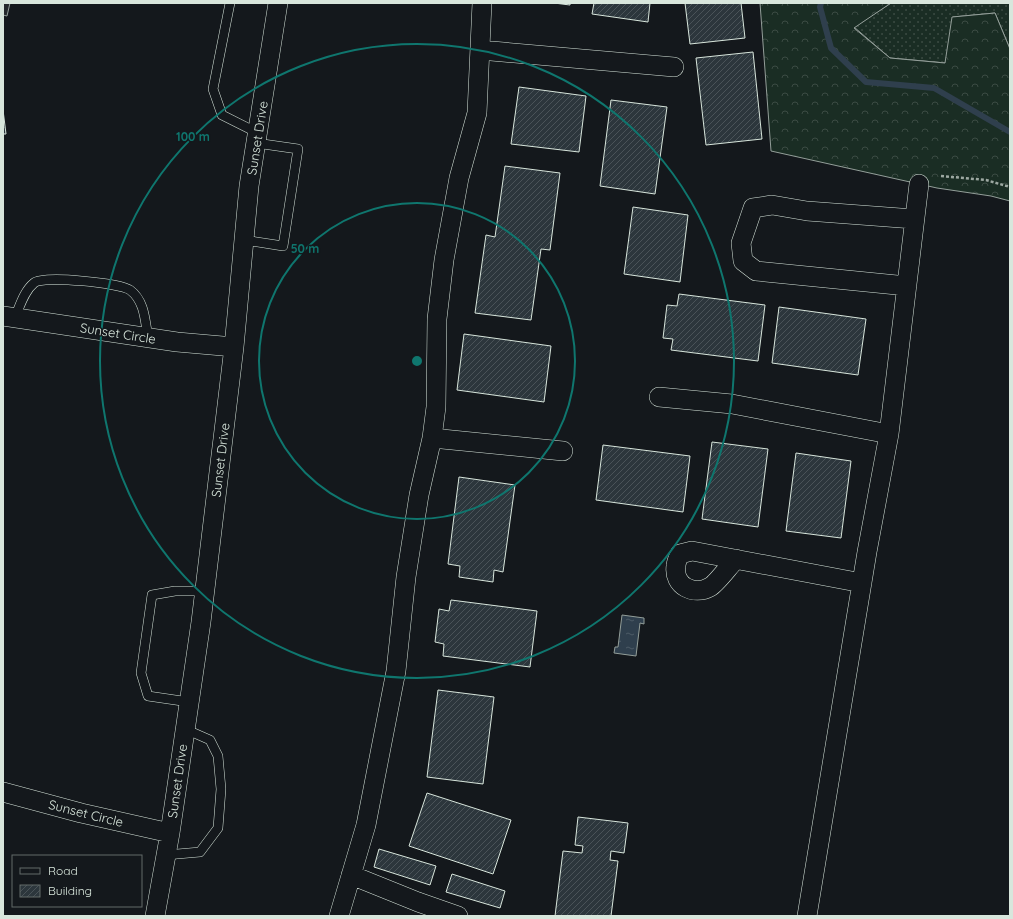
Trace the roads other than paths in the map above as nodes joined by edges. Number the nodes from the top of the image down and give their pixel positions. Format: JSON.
{"nodes":[{"id":1,"x":230,"y":3,"type":"edge"},
{"id":2,"x":278,"y":3,"type":"edge"},
{"id":3,"x":482,"y":3,"type":"edge"},
{"id":4,"x":480,"y":50,"type":"junction"},
{"id":5,"x":674,"y":67,"type":"dead end"},
{"id":6,"x":257,"y":138,"type":"junction"},
{"id":7,"x":919,"y":184,"type":"dead end"},
{"id":8,"x":914,"y":219,"type":"junction"},
{"id":9,"x":244,"y":240,"type":"junction"},
{"id":10,"x":907,"y":286,"type":"junction"},
{"id":11,"x":9,"y":317,"type":"edge"},
{"id":12,"x":148,"y":338,"type":"junction"},
{"id":13,"x":234,"y":347,"type":"junction"},
{"id":14,"x":659,"y":397,"type":"dead end"},
{"id":15,"x":889,"y":434,"type":"junction"},
{"id":16,"x":432,"y":438,"type":"junction"},
{"id":17,"x":563,"y":451,"type":"dead end"},
{"id":18,"x":736,"y":559,"type":"dead end"},
{"id":19,"x":862,"y":582,"type":"junction"},
{"id":20,"x":204,"y":591,"type":"junction"},
{"id":21,"x":189,"y":702,"type":"junction"},
{"id":22,"x":185,"y":729,"type":"junction"},
{"id":23,"x":3,"y":792,"type":"edge"},
{"id":24,"x":170,"y":833,"type":"junction"},
{"id":25,"x":166,"y":855,"type":"junction"},
{"id":26,"x":351,"y":875,"type":"junction"},
{"id":27,"x":155,"y":916,"type":"edge"},
{"id":28,"x":339,"y":916,"type":"edge"},
{"id":29,"x":458,"y":916,"type":"edge"},
{"id":30,"x":807,"y":916,"type":"edge"}],
"edges":[{"from":1,"to":6,"type":"lane"},
{"from":2,"to":6,"type":"street","name":"Sunset Drive"},
{"from":3,"to":4,"type":"street"},
{"from":4,"to":5,"type":"street"},
{"from":4,"to":16,"type":"street"},
{"from":6,"to":9,"type":"street","name":"Sunset Drive"},
{"from":6,"to":9,"type":"lane"},
{"from":7,"to":8,"type":"street"},
{"from":8,"to":10,"type":"street"},
{"from":8,"to":10,"type":"street"},
{"from":9,"to":13,"type":"street","name":"Sunset Drive"},
{"from":10,"to":15,"type":"street"},
{"from":11,"to":12,"type":"street","name":"Sunset Circle"},
{"from":11,"to":12,"type":"lane"},
{"from":12,"to":13,"type":"street","name":"Sunset Circle"},
{"from":13,"to":20,"type":"street","name":"Sunset Drive"},
{"from":14,"to":15,"type":"street"},
{"from":15,"to":19,"type":"street"},
{"from":16,"to":17,"type":"street"},
{"from":16,"to":26,"type":"street"},
{"from":18,"to":19,"type":"street"},
{"from":19,"to":30,"type":"street"},
{"from":20,"to":21,"type":"street","name":"Sunset Drive"},
{"from":20,"to":21,"type":"lane"},
{"from":21,"to":22,"type":"street","name":"Sunset Drive"},
{"from":22,"to":24,"type":"street","name":"Sunset Drive"},
{"from":22,"to":25,"type":"lane"},
{"from":23,"to":24,"type":"street","name":"Sunset Circle"},
{"from":24,"to":25,"type":"street","name":"Sunset Drive"},
{"from":25,"to":27,"type":"street","name":"Sunset Drive"},
{"from":26,"to":28,"type":"street"},
{"from":26,"to":29,"type":"street"}]}
